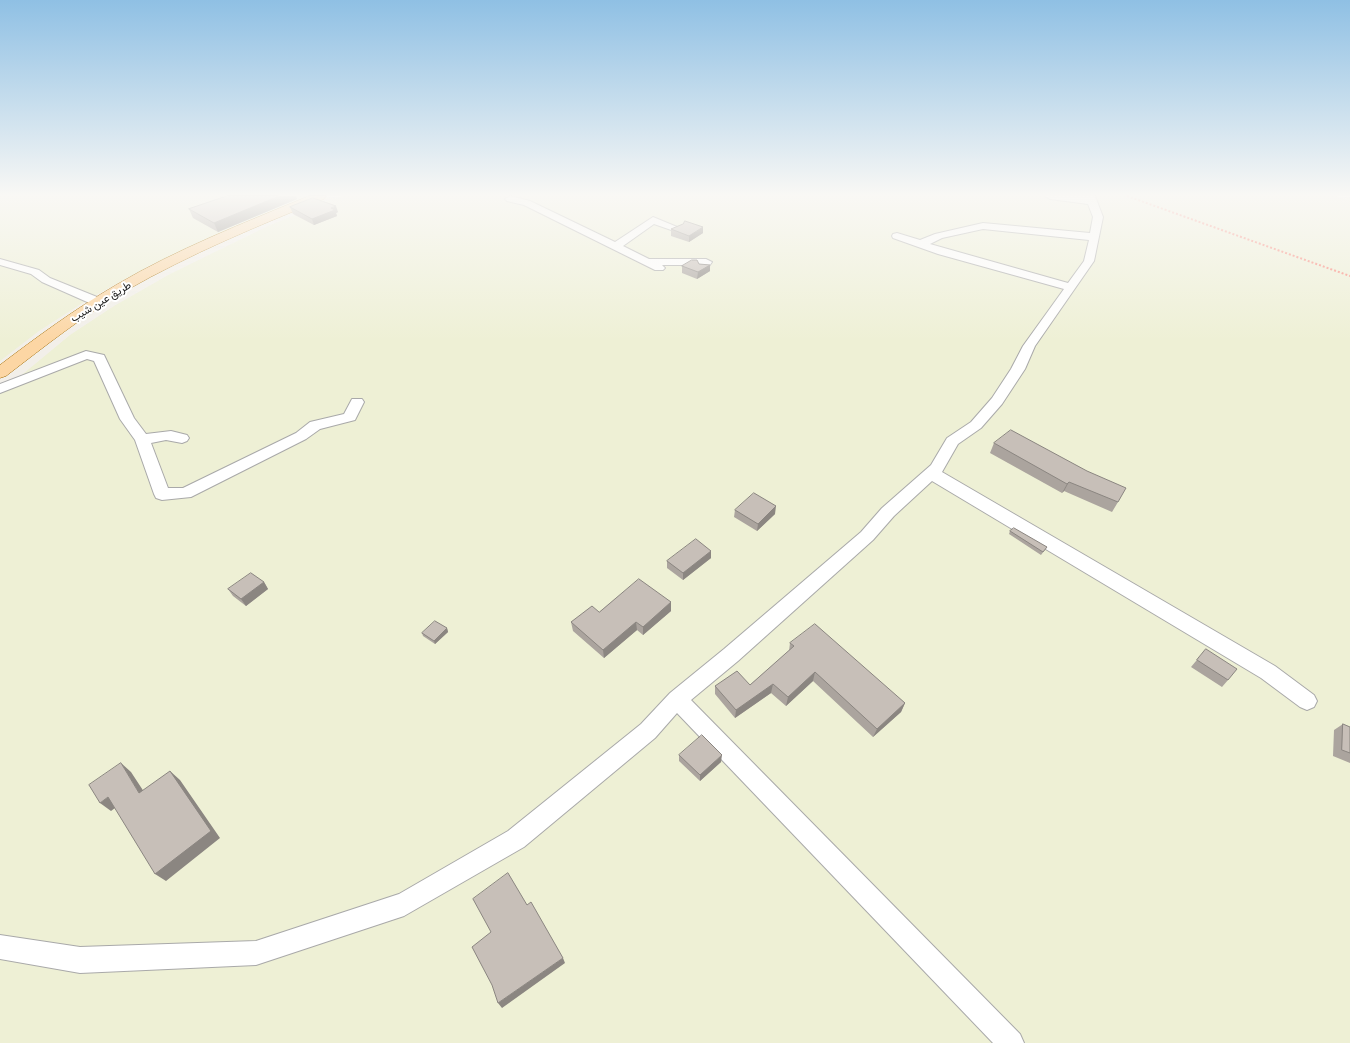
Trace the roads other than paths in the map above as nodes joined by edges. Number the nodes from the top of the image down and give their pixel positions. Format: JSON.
{"nodes":[{"id":1,"x":210,"y":245,"type":"edge"},
{"id":2,"x":613,"y":245,"type":"edge"},
{"id":3,"x":922,"y":245,"type":"edge"},
{"id":4,"x":1093,"y":245,"type":"edge"},
{"id":5,"x":616,"y":246,"type":"joint"},
{"id":6,"x":0,"y":262,"type":"edge"},
{"id":7,"x":653,"y":265,"type":"joint"},
{"id":8,"x":703,"y":267,"type":"edge"},
{"id":9,"x":1071,"y":287,"type":"junction"},
{"id":10,"x":98,"y":302,"type":"junction"},
{"id":11,"x":0,"y":373,"type":"edge"},
{"id":12,"x":0,"y":388,"type":"edge"},
{"id":13,"x":357,"y":402,"type":"dead end"},
{"id":14,"x":182,"y":438,"type":"dead end"},
{"id":15,"x":142,"y":439,"type":"junction"},
{"id":16,"x":931,"y":473,"type":"junction"},
{"id":17,"x":677,"y":699,"type":"junction"},
{"id":18,"x":1307,"y":702,"type":"dead end"},
{"id":19,"x":0,"y":947,"type":"edge"},
{"id":20,"x":1011,"y":1043,"type":"edge"}],
"edges":[{"from":1,"to":10,"type":"main road","name":"طريق عين شيب"},
{"from":2,"to":5,"type":"street"},
{"from":3,"to":9,"type":"street"},
{"from":4,"to":9,"type":"street"},
{"from":5,"to":7,"type":"street"},
{"from":6,"to":10,"type":"street"},
{"from":7,"to":8,"type":"street"},
{"from":9,"to":16,"type":"street"},
{"from":10,"to":11,"type":"main road","name":"طريق عين شيب"},
{"from":12,"to":15,"type":"street"},
{"from":13,"to":15,"type":"street"},
{"from":14,"to":15,"type":"street"},
{"from":16,"to":17,"type":"street"},
{"from":16,"to":18,"type":"street"},
{"from":17,"to":19,"type":"street"},
{"from":17,"to":20,"type":"street"}]}
